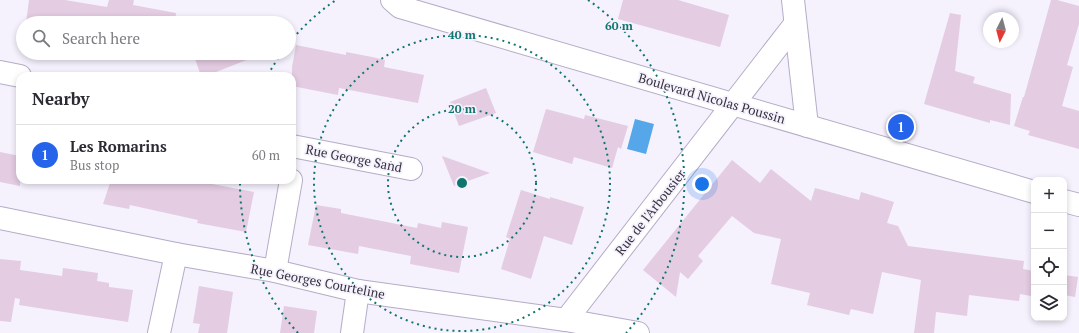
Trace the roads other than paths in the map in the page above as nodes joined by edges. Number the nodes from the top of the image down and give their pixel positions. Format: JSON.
{"nodes":[{"id":1,"x":392,"y":0,"type":"edge"},
{"id":2,"x":792,"y":0,"type":"edge"},
{"id":3,"x":795,"y":24,"type":"junction"},
{"id":4,"x":0,"y":72,"type":"edge"},
{"id":5,"x":16,"y":75,"type":"edge"},
{"id":6,"x":734,"y":104,"type":"junction"},
{"id":7,"x":807,"y":126,"type":"junction"},
{"id":8,"x":296,"y":146,"type":"edge"},
{"id":9,"x":411,"y":169,"type":"dead end"},
{"id":10,"x":290,"y":184,"type":"edge"},
{"id":11,"x":1031,"y":191,"type":"edge"},
{"id":12,"x":1067,"y":202,"type":"edge"},
{"id":13,"x":1079,"y":205,"type":"edge"},
{"id":14,"x":0,"y":218,"type":"edge"},
{"id":15,"x":176,"y":254,"type":"junction"},
{"id":16,"x":275,"y":271,"type":"junction"},
{"id":17,"x":358,"y":291,"type":"junction"},
{"id":18,"x":566,"y":320,"type":"junction"},
{"id":19,"x":159,"y":333,"type":"edge"},
{"id":20,"x":352,"y":333,"type":"edge"},
{"id":21,"x":638,"y":333,"type":"edge"}],
"edges":[{"from":1,"to":6,"type":"street","name":"Boulevard Nicolas Poussin"},
{"from":2,"to":3,"type":"street"},
{"from":3,"to":6,"type":"street","name":"Rue de l'Arbousier"},
{"from":3,"to":7,"type":"street"},
{"from":4,"to":5,"type":"street"},
{"from":6,"to":7,"type":"street","name":"Boulevard Nicolas Poussin"},
{"from":6,"to":18,"type":"street","name":"Rue de l'Arbousier"},
{"from":7,"to":11,"type":"street","name":"Boulevard Nicolas Poussin"},
{"from":8,"to":9,"type":"street","name":"Rue George Sand"},
{"from":10,"to":16,"type":"street"},
{"from":12,"to":13,"type":"street"},
{"from":14,"to":15,"type":"street","name":"Rue Georges Courteline"},
{"from":15,"to":16,"type":"street","name":"Rue Georges Courteline"},
{"from":15,"to":19,"type":"street"},
{"from":16,"to":17,"type":"street","name":"Rue Georges Courteline"},
{"from":17,"to":18,"type":"street","name":"Rue Georges Courteline"},
{"from":17,"to":20,"type":"street"},
{"from":18,"to":21,"type":"street","name":"Rue Georges Courteline"}]}
